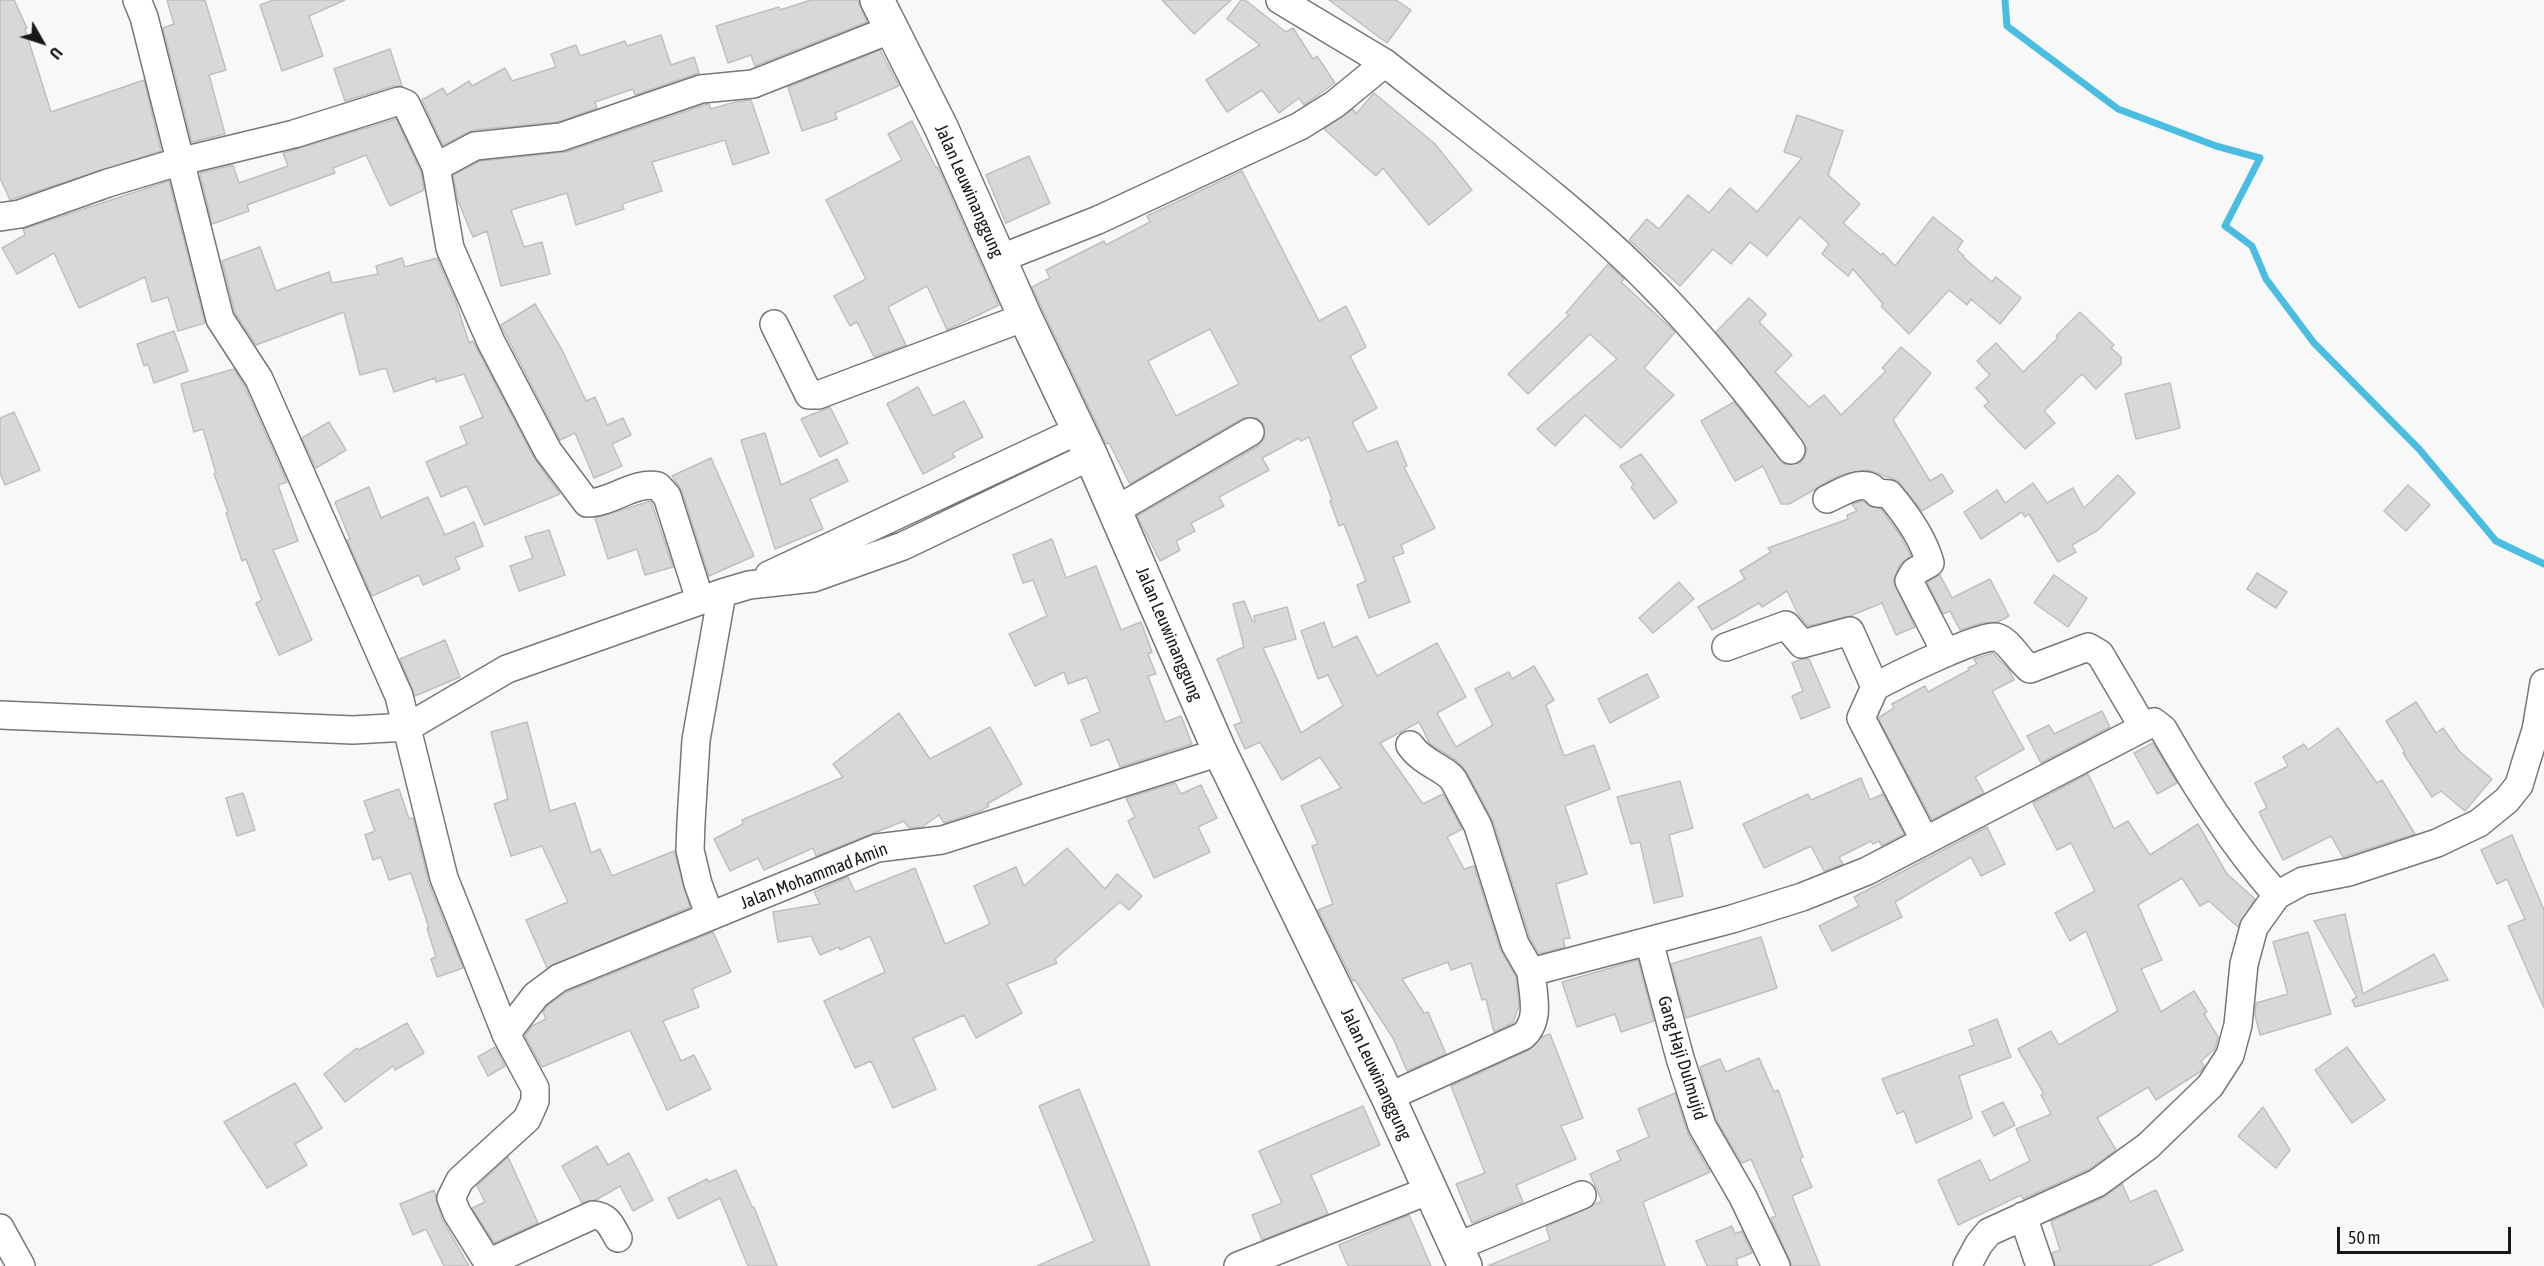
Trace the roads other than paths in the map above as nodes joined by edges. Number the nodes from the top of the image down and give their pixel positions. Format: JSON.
{"nodes":[{"id":1,"x":137,"y":0,"type":"edge"},
{"id":2,"x":877,"y":0,"type":"edge"},
{"id":3,"x":1280,"y":0,"type":"edge"},
{"id":4,"x":892,"y":29,"type":"junction"},
{"id":5,"x":1385,"y":63,"type":"junction"},
{"id":6,"x":178,"y":162,"type":"junction"},
{"id":7,"x":436,"y":167,"type":"junction"},
{"id":8,"x":0,"y":217,"type":"edge"},
{"id":9,"x":999,"y":259,"type":"junction"},
{"id":10,"x":1025,"y":317,"type":"junction"},
{"id":11,"x":774,"y":324,"type":"dead end"},
{"id":12,"x":1250,"y":432,"type":"dead end"},
{"id":13,"x":1085,"y":443,"type":"junction"},
{"id":14,"x":1791,"y":450,"type":"dead end"},
{"id":15,"x":1827,"y":499,"type":"dead end"},
{"id":16,"x":1116,"y":510,"type":"junction"},
{"id":17,"x":711,"y":596,"type":"junction"},
{"id":18,"x":1726,"y":647,"type":"dead end"},
{"id":19,"x":1946,"y":653,"type":"junction"},
{"id":20,"x":2544,"y":683,"type":"edge"},
{"id":21,"x":1875,"y":687,"type":"junction"},
{"id":22,"x":0,"y":715,"type":"edge"},
{"id":23,"x":408,"y":727,"type":"junction"},
{"id":24,"x":2143,"y":727,"type":"junction"},
{"id":25,"x":1410,"y":745,"type":"dead end"},
{"id":26,"x":1220,"y":752,"type":"junction"},
{"id":27,"x":1925,"y":841,"type":"junction"},
{"id":28,"x":2277,"y":895,"type":"junction"},
{"id":29,"x":710,"y":916,"type":"junction"},
{"id":30,"x":1649,"y":941,"type":"junction"},
{"id":31,"x":1531,"y":972,"type":"junction"},
{"id":32,"x":506,"y":1034,"type":"junction"},
{"id":33,"x":1388,"y":1097,"type":"junction"},
{"id":34,"x":1430,"y":1190,"type":"junction"},
{"id":35,"x":1582,"y":1195,"type":"dead end"},
{"id":36,"x":2023,"y":1216,"type":"junction"},
{"id":37,"x":0,"y":1228,"type":"edge"},
{"id":38,"x":618,"y":1238,"type":"dead end"},
{"id":39,"x":1460,"y":1256,"type":"edge"},
{"id":40,"x":489,"y":1264,"type":"edge"},
{"id":41,"x":21,"y":1266,"type":"edge"},
{"id":42,"x":1238,"y":1266,"type":"edge"},
{"id":43,"x":1776,"y":1266,"type":"edge"},
{"id":44,"x":1966,"y":1266,"type":"edge"},
{"id":45,"x":2040,"y":1266,"type":"edge"}],
"edges":[{"from":1,"to":6,"type":"street"},
{"from":2,"to":4,"type":"main road","name":"Jalan Leuwinanggung"},
{"from":3,"to":5,"type":"street"},
{"from":4,"to":7,"type":"street"},
{"from":4,"to":9,"type":"main road","name":"Jalan Leuwinanggung"},
{"from":5,"to":9,"type":"street"},
{"from":5,"to":14,"type":"street"},
{"from":6,"to":7,"type":"street"},
{"from":6,"to":8,"type":"street"},
{"from":6,"to":23,"type":"street"},
{"from":7,"to":17,"type":"street"},
{"from":9,"to":10,"type":"main road","name":"Jalan Leuwinanggung"},
{"from":10,"to":11,"type":"street"},
{"from":10,"to":13,"type":"main road","name":"Jalan Leuwinanggung"},
{"from":12,"to":16,"type":"street"},
{"from":13,"to":16,"type":"main road","name":"Jalan Leuwinanggung"},
{"from":13,"to":17,"type":"street"},
{"from":15,"to":19,"type":"street"},
{"from":16,"to":26,"type":"main road","name":"Jalan Leuwinanggung"},
{"from":17,"to":23,"type":"street"},
{"from":17,"to":29,"type":"street"},
{"from":18,"to":21,"type":"street"},
{"from":19,"to":21,"type":"street"},
{"from":19,"to":24,"type":"street"},
{"from":20,"to":28,"type":"street"},
{"from":21,"to":27,"type":"street"},
{"from":22,"to":23,"type":"street"},
{"from":23,"to":32,"type":"street"},
{"from":24,"to":27,"type":"street"},
{"from":24,"to":28,"type":"street"},
{"from":25,"to":31,"type":"street"},
{"from":26,"to":29,"type":"street","name":"Jalan Mohammad Amin"},
{"from":26,"to":33,"type":"main road","name":"Jalan Leuwinanggung"},
{"from":27,"to":30,"type":"street"},
{"from":28,"to":36,"type":"street"},
{"from":29,"to":32,"type":"street","name":"Jalan Mohammad Amin"},
{"from":30,"to":31,"type":"street"},
{"from":30,"to":43,"type":"street","name":"Gang Haji Dulmujid"},
{"from":31,"to":33,"type":"street"},
{"from":32,"to":40,"type":"street"},
{"from":33,"to":34,"type":"main road","name":"Jalan Leuwinanggung"},
{"from":34,"to":39,"type":"main road","name":"Jalan Leuwinanggung"},
{"from":34,"to":42,"type":"street"},
{"from":35,"to":39,"type":"street"},
{"from":36,"to":44,"type":"street"},
{"from":36,"to":45,"type":"street"},
{"from":37,"to":41,"type":"street"},
{"from":38,"to":40,"type":"street"}]}
